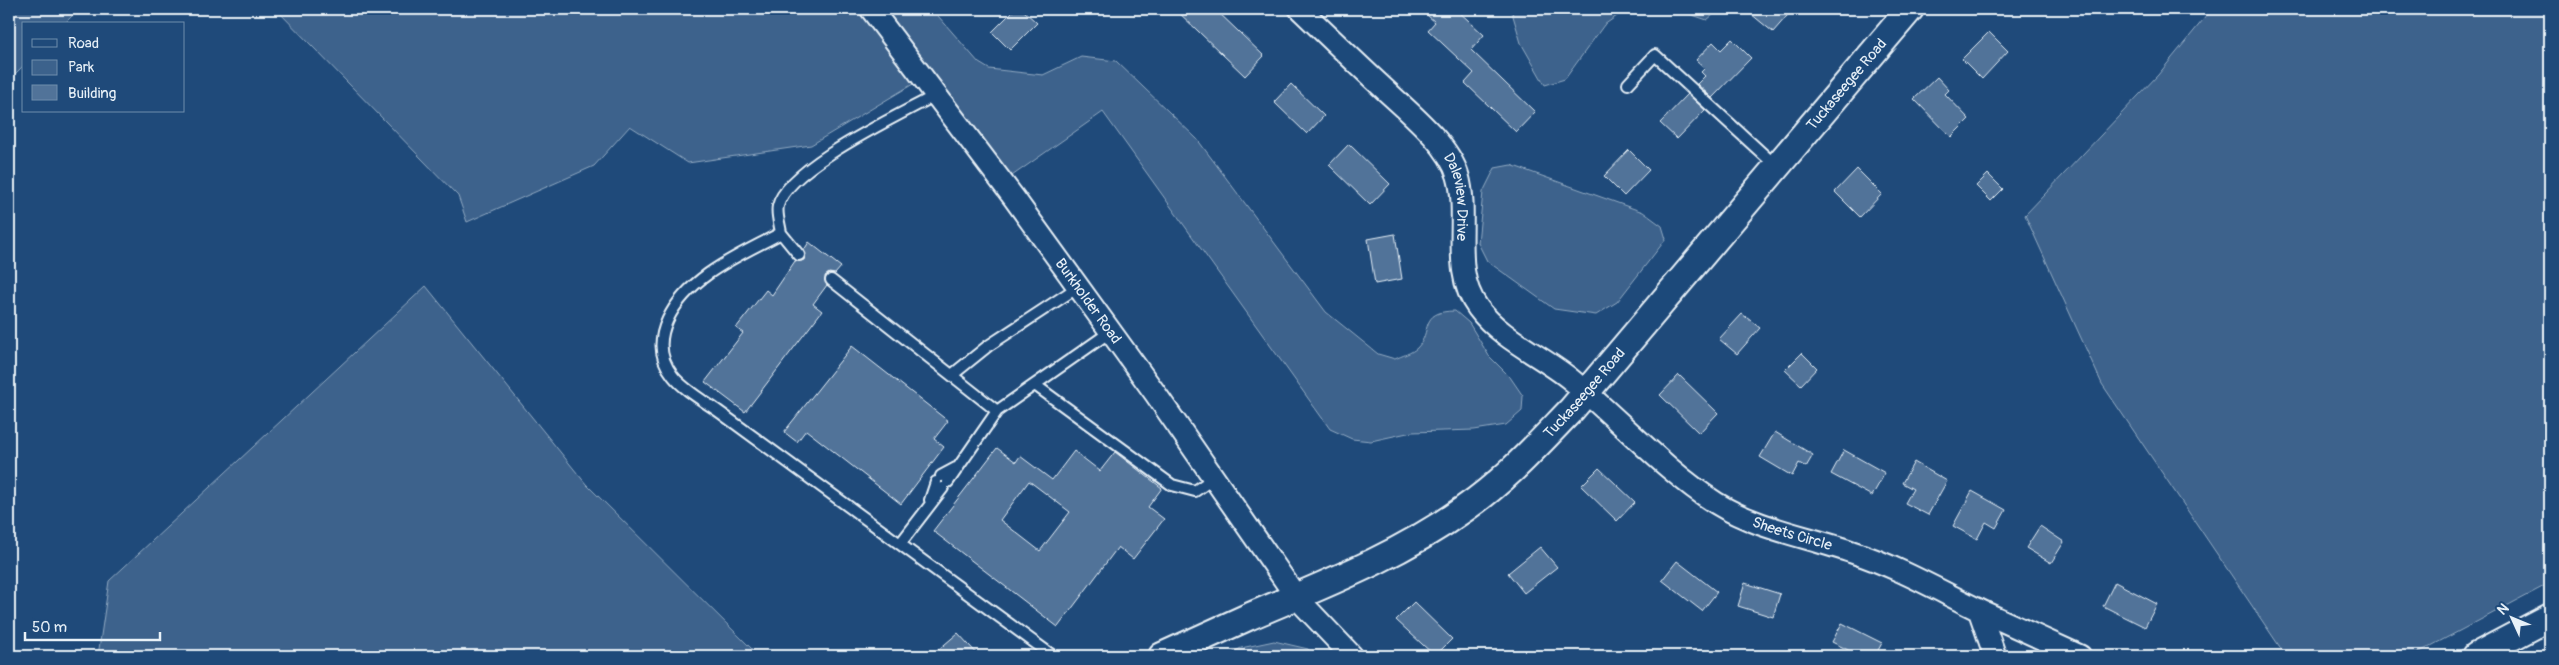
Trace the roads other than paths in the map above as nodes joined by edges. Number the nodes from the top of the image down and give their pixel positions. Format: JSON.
{"nodes":[{"id":1,"x":870,"y":9,"type":"edge"},
{"id":2,"x":1300,"y":9,"type":"edge"},
{"id":3,"x":1910,"y":9,"type":"edge"},
{"id":4,"x":1628,"y":84,"type":"dead end"},
{"id":5,"x":936,"y":95,"type":"junction"},
{"id":6,"x":1777,"y":167,"type":"junction"},
{"id":7,"x":781,"y":233,"type":"junction"},
{"id":8,"x":799,"y":255,"type":"dead end"},
{"id":9,"x":831,"y":280,"type":"dead end"},
{"id":10,"x":1078,"y":287,"type":"junction"},
{"id":11,"x":1110,"y":332,"type":"junction"},
{"id":12,"x":952,"y":375,"type":"junction"},
{"id":13,"x":1035,"y":385,"type":"junction"},
{"id":14,"x":1586,"y":393,"type":"junction"},
{"id":15,"x":997,"y":411,"type":"junction"},
{"id":16,"x":1214,"y":478,"type":"junction"},
{"id":17,"x":900,"y":544,"type":"junction"},
{"id":18,"x":1297,"y":598,"type":"junction"},
{"id":19,"x":1979,"y":610,"type":"junction"},
{"id":20,"x":2550,"y":617,"type":"edge"},
{"id":21,"x":1053,"y":656,"type":"edge"},
{"id":22,"x":1162,"y":656,"type":"edge"},
{"id":23,"x":1352,"y":656,"type":"edge"},
{"id":24,"x":1995,"y":656,"type":"edge"},
{"id":25,"x":2080,"y":656,"type":"edge"},
{"id":26,"x":2476,"y":656,"type":"edge"}],
"edges":[{"from":1,"to":5,"type":"street","name":"Burkholder Road"},
{"from":2,"to":14,"type":"street","name":"Daleview Drive"},
{"from":3,"to":6,"type":"street","name":"Tuckaseegee Road"},
{"from":4,"to":6,"type":"lane"},
{"from":5,"to":7,"type":"lane"},
{"from":5,"to":10,"type":"street","name":"Burkholder Road"},
{"from":6,"to":14,"type":"street","name":"Tuckaseegee Road"},
{"from":7,"to":8,"type":"lane"},
{"from":7,"to":17,"type":"lane"},
{"from":9,"to":12,"type":"lane"},
{"from":10,"to":11,"type":"street","name":"Burkholder Road"},
{"from":10,"to":12,"type":"lane"},
{"from":11,"to":13,"type":"lane"},
{"from":11,"to":16,"type":"street","name":"Burkholder Road"},
{"from":12,"to":15,"type":"lane"},
{"from":13,"to":15,"type":"lane"},
{"from":13,"to":16,"type":"lane"},
{"from":14,"to":18,"type":"street","name":"Tuckaseegee Road"},
{"from":14,"to":19,"type":"street","name":"Sheets Circle"},
{"from":15,"to":17,"type":"lane"},
{"from":16,"to":18,"type":"street","name":"Burkholder Road"},
{"from":17,"to":21,"type":"lane"},
{"from":18,"to":22,"type":"street","name":"Tuckaseegee Road"},
{"from":18,"to":23,"type":"street"},
{"from":19,"to":24,"type":"street"},
{"from":19,"to":25,"type":"street","name":"Sheets Circle"},
{"from":20,"to":26,"type":"street"}]}
